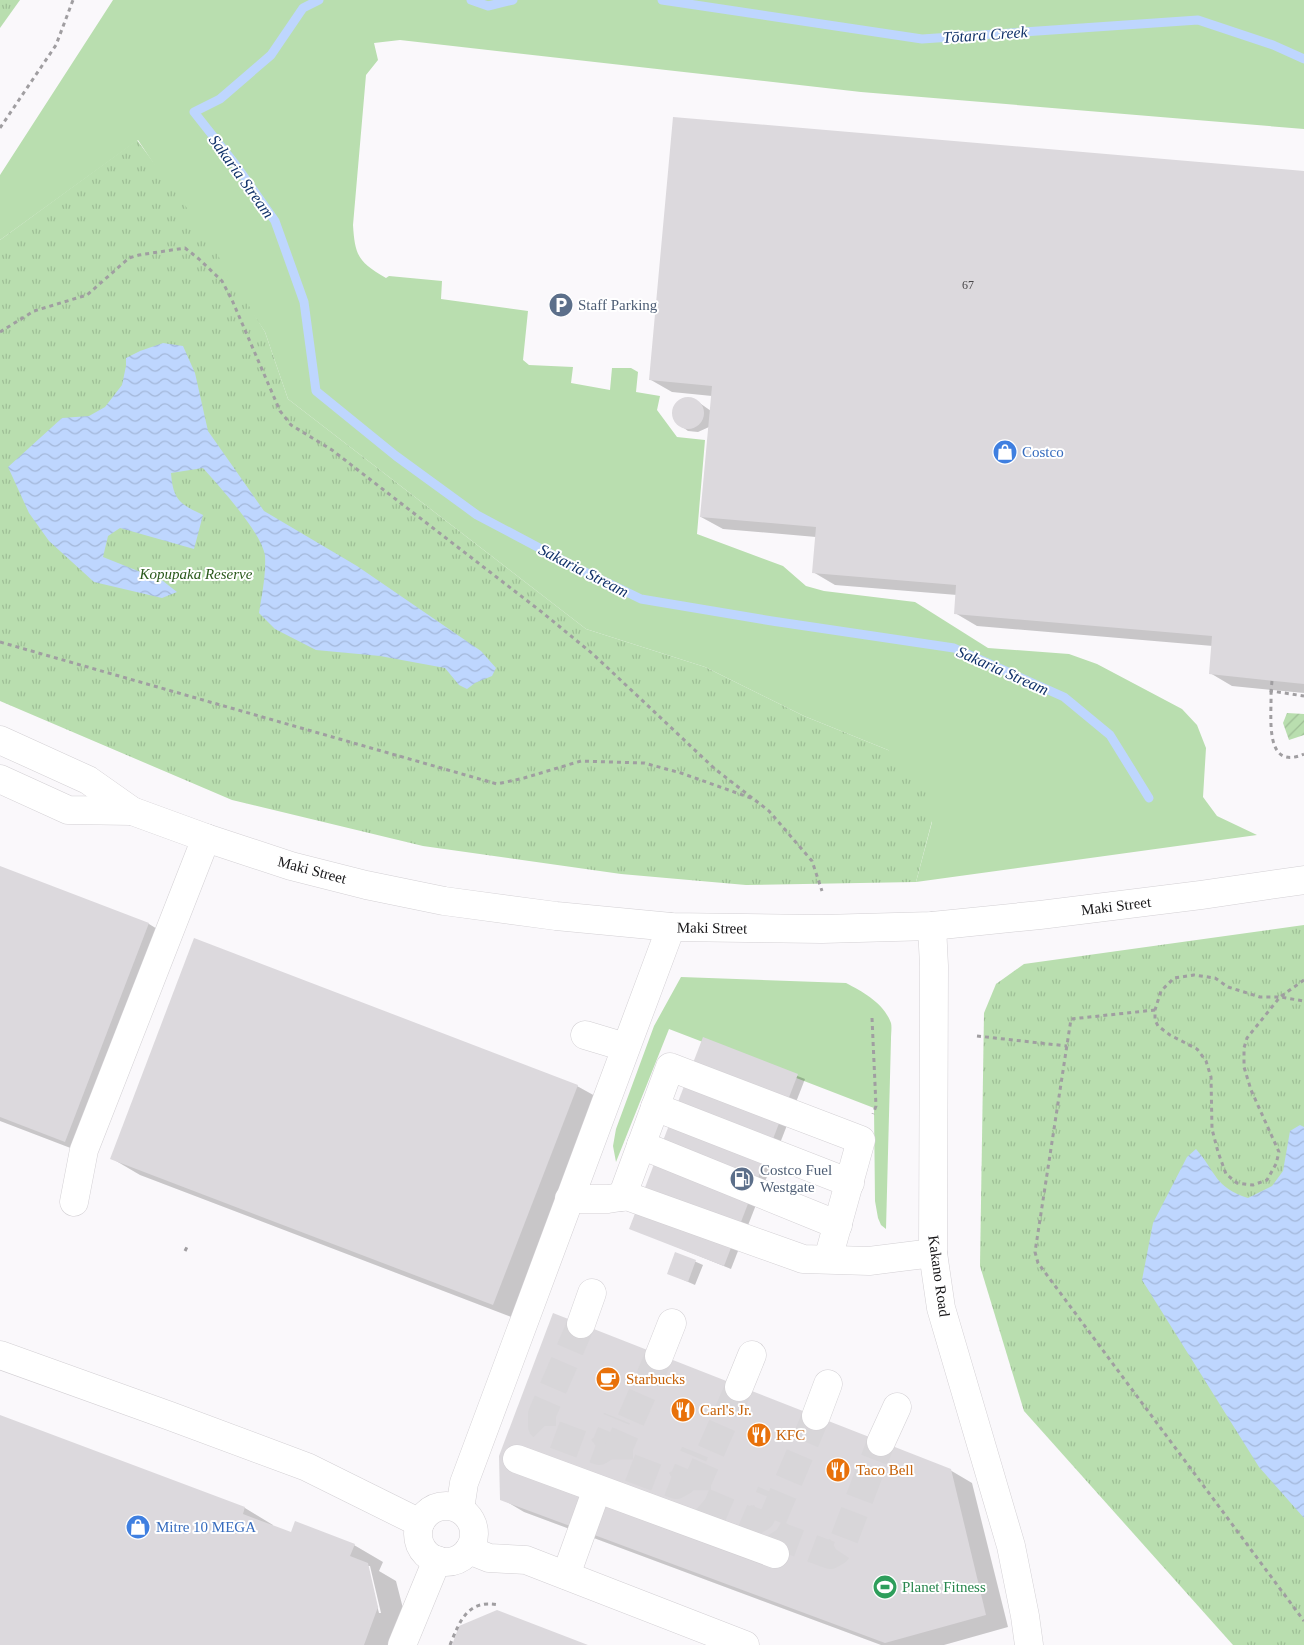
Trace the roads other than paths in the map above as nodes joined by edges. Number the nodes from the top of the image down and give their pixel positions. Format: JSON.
{"nodes":[{"id":1,"x":0,"y":740,"type":"edge"},
{"id":2,"x":0,"y":779,"type":"edge"},
{"id":3,"x":132,"y":811,"type":"junction"},
{"id":4,"x":206,"y":838,"type":"junction"},
{"id":5,"x":1304,"y":880,"type":"edge"},
{"id":6,"x":932,"y":926,"type":"junction"},
{"id":7,"x":671,"y":927,"type":"junction"},
{"id":8,"x":585,"y":1035,"type":"dead end"},
{"id":9,"x":626,"y":1047,"type":"junction"},
{"id":10,"x":655,"y":1107,"type":"junction"},
{"id":11,"x":641,"y":1145,"type":"junction"},
{"id":12,"x":850,"y":1183,"type":"junction"},
{"id":13,"x":622,"y":1197,"type":"junction"},
{"id":14,"x":569,"y":1199,"type":"junction"},
{"id":15,"x":74,"y":1202,"type":"dead end"},
{"id":16,"x":838,"y":1225,"type":"junction"},
{"id":17,"x":933,"y":1253,"type":"junction"},
{"id":18,"x":828,"y":1259,"type":"junction"},
{"id":19,"x":592,"y":1293,"type":"dead end"},
{"id":20,"x":665,"y":1321,"type":"dead end"},
{"id":21,"x":581,"y":1324,"type":"tunnel mouth"},
{"id":22,"x":652,"y":1353,"type":"tunnel mouth"},
{"id":23,"x":745,"y":1353,"type":"dead end"},
{"id":24,"x":0,"y":1355,"type":"edge"},
{"id":25,"x":823,"y":1382,"type":"dead end"},
{"id":26,"x":732,"y":1384,"type":"tunnel mouth"},
{"id":27,"x":897,"y":1407,"type":"dead end"},
{"id":28,"x":811,"y":1414,"type":"tunnel mouth"},
{"id":29,"x":881,"y":1442,"type":"tunnel mouth"},
{"id":30,"x":516,"y":1460,"type":"dead end"},
{"id":31,"x":597,"y":1489,"type":"junction"},
{"id":32,"x":460,"y":1509,"type":"junction"},
{"id":33,"x":420,"y":1523,"type":"junction"},
{"id":34,"x":469,"y":1550,"type":"junction"},
{"id":35,"x":775,"y":1554,"type":"dead end"},
{"id":36,"x":437,"y":1560,"type":"junction"},
{"id":37,"x":566,"y":1575,"type":"junction"},
{"id":38,"x":402,"y":1645,"type":"edge"},
{"id":39,"x":746,"y":1645,"type":"edge"},
{"id":40,"x":1029,"y":1645,"type":"edge"}],
"edges":[{"from":1,"to":3,"type":"street","name":"Maki Street"},
{"from":2,"to":3,"type":"street","name":"Maki Street"},
{"from":3,"to":4,"type":"street","name":"Maki Street"},
{"from":4,"to":7,"type":"street","name":"Maki Street"},
{"from":4,"to":15,"type":"street"},
{"from":5,"to":6,"type":"street","name":"Maki Street"},
{"from":6,"to":7,"type":"street","name":"Maki Street"},
{"from":6,"to":17,"type":"street","name":"Kakano Road"},
{"from":7,"to":9,"type":"street"},
{"from":8,"to":9,"type":"street"},
{"from":9,"to":14,"type":"street"},
{"from":10,"to":11,"type":"street"},
{"from":10,"to":12,"type":"street"},
{"from":10,"to":12,"type":"street"},
{"from":11,"to":13,"type":"street"},
{"from":11,"to":16,"type":"street"},
{"from":12,"to":16,"type":"street"},
{"from":13,"to":14,"type":"street"},
{"from":13,"to":18,"type":"street"},
{"from":14,"to":32,"type":"street"},
{"from":16,"to":18,"type":"street"},
{"from":17,"to":18,"type":"street"},
{"from":17,"to":40,"type":"street","name":"Kakano Road"},
{"from":19,"to":21,"type":"street"},
{"from":20,"to":22,"type":"street"},
{"from":23,"to":26,"type":"street"},
{"from":24,"to":33,"type":"street"},
{"from":25,"to":28,"type":"street"},
{"from":27,"to":29,"type":"street"},
{"from":30,"to":31,"type":"street"},
{"from":31,"to":35,"type":"street"},
{"from":31,"to":37,"type":"street"},
{"from":32,"to":33,"type":"street"},
{"from":32,"to":34,"type":"street"},
{"from":33,"to":36,"type":"street"},
{"from":34,"to":36,"type":"street"},
{"from":34,"to":37,"type":"street"},
{"from":36,"to":38,"type":"street"},
{"from":37,"to":39,"type":"street"}]}
